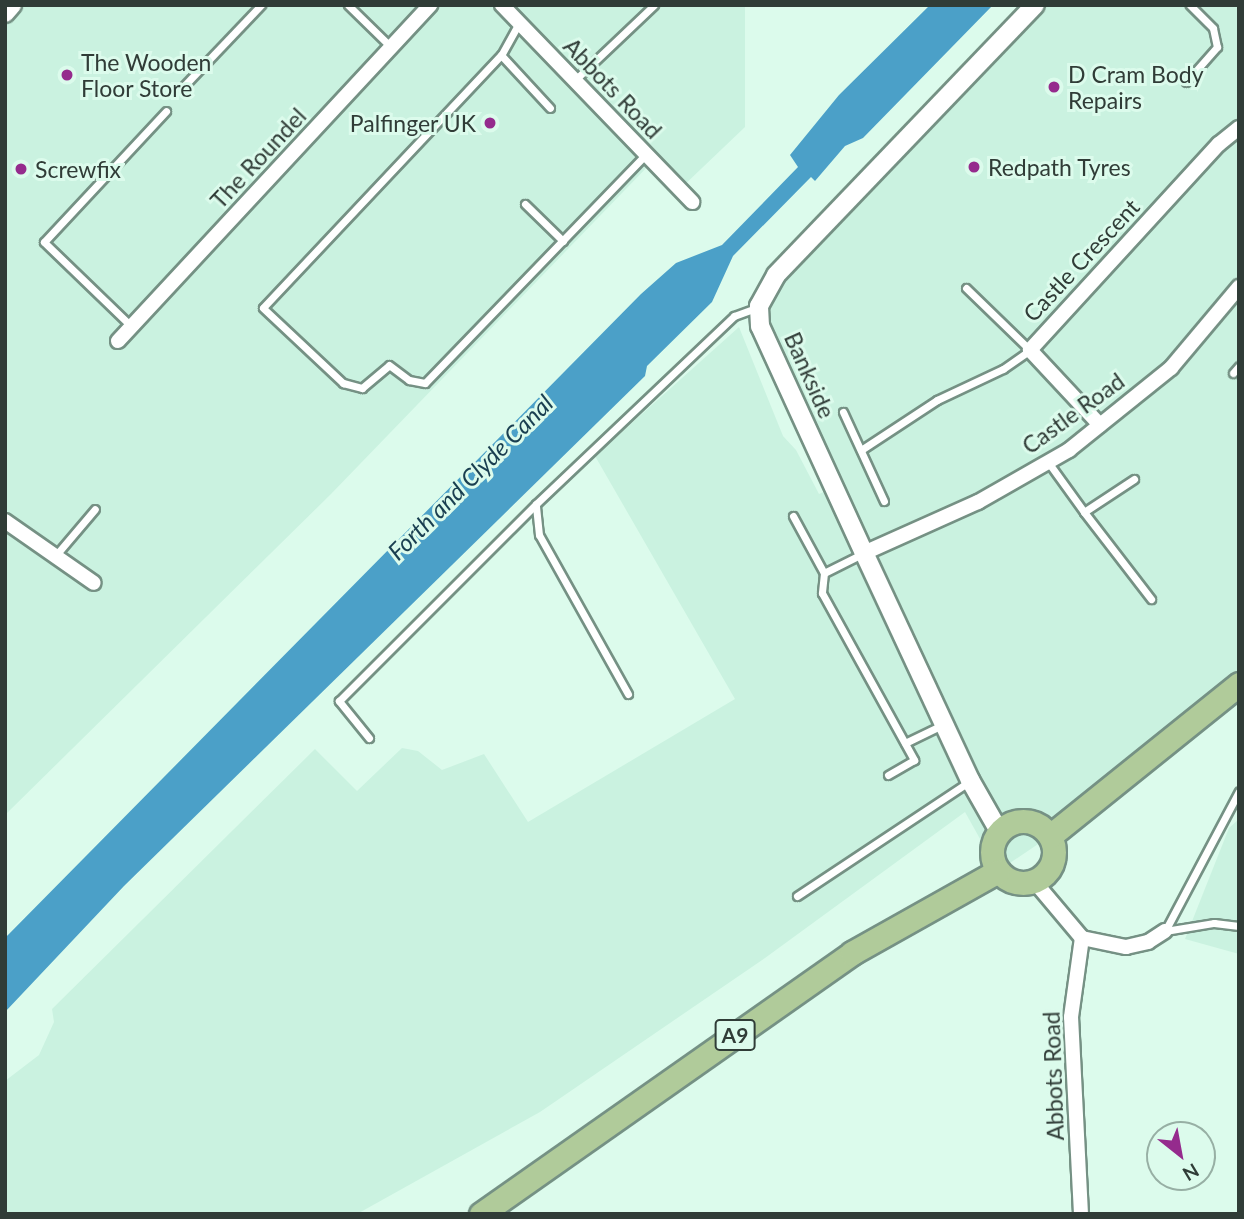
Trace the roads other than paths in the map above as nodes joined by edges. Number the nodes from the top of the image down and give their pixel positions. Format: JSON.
{"nodes":[{"id":1,"x":12,"y":5,"type":"edge"},
{"id":2,"x":261,"y":5,"type":"edge"},
{"id":3,"x":348,"y":5,"type":"edge"},
{"id":4,"x":430,"y":5,"type":"edge"},
{"id":5,"x":502,"y":5,"type":"edge"},
{"id":6,"x":654,"y":5,"type":"edge"},
{"id":7,"x":1035,"y":5,"type":"edge"},
{"id":8,"x":1191,"y":5,"type":"edge"},
{"id":9,"x":5,"y":13,"type":"edge"},
{"id":10,"x":519,"y":23,"type":"junction"},
{"id":11,"x":391,"y":47,"type":"junction"},
{"id":12,"x":501,"y":55,"type":"junction"},
{"id":13,"x":575,"y":81,"type":"junction"},
{"id":14,"x":1186,"y":82,"type":"dead end"},
{"id":15,"x":183,"y":88,"type":"dead end"},
{"id":16,"x":550,"y":108,"type":"dead end"},
{"id":17,"x":166,"y":111,"type":"dead end"},
{"id":18,"x":1239,"y":128,"type":"edge"},
{"id":19,"x":646,"y":154,"type":"junction"},
{"id":20,"x":692,"y":202,"type":"dead end"},
{"id":21,"x":525,"y":204,"type":"dead end"},
{"id":22,"x":563,"y":241,"type":"junction"},
{"id":23,"x":1239,"y":287,"type":"edge"},
{"id":24,"x":966,"y":288,"type":"dead end"},
{"id":25,"x":759,"y":306,"type":"junction"},
{"id":26,"x":132,"y":327,"type":"junction"},
{"id":27,"x":118,"y":341,"type":"dead end"},
{"id":28,"x":1030,"y":350,"type":"junction"},
{"id":29,"x":1239,"y":366,"type":"edge"},
{"id":30,"x":1233,"y":373,"type":"dead end"},
{"id":31,"x":843,"y":412,"type":"dead end"},
{"id":32,"x":1100,"y":425,"type":"junction"},
{"id":33,"x":861,"y":450,"type":"junction"},
{"id":34,"x":1048,"y":462,"type":"junction"},
{"id":35,"x":1134,"y":479,"type":"dead end"},
{"id":36,"x":884,"y":501,"type":"dead end"},
{"id":37,"x":536,"y":504,"type":"junction"},
{"id":38,"x":95,"y":509,"type":"dead end"},
{"id":39,"x":1084,"y":512,"type":"junction"},
{"id":40,"x":793,"y":516,"type":"dead end"},
{"id":41,"x":5,"y":521,"type":"edge"},
{"id":42,"x":864,"y":553,"type":"junction"},
{"id":43,"x":55,"y":556,"type":"junction"},
{"id":44,"x":824,"y":573,"type":"junction"},
{"id":45,"x":94,"y":583,"type":"dead end"},
{"id":46,"x":1151,"y":599,"type":"dead end"},
{"id":47,"x":1239,"y":684,"type":"edge"},
{"id":48,"x":628,"y":694,"type":"dead end"},
{"id":49,"x":944,"y":724,"type":"junction"},
{"id":50,"x":369,"y":738,"type":"dead end"},
{"id":51,"x":905,"y":743,"type":"junction"},
{"id":52,"x":888,"y":775,"type":"dead end"},
{"id":53,"x":970,"y":780,"type":"junction"},
{"id":54,"x":1239,"y":791,"type":"edge"},
{"id":55,"x":999,"y":831,"type":"junction"},
{"id":56,"x":1050,"y":836,"type":"junction"},
{"id":57,"x":998,"y":871,"type":"junction"},
{"id":58,"x":1034,"y":881,"type":"junction"},
{"id":59,"x":797,"y":896,"type":"dead end"},
{"id":60,"x":1239,"y":926,"type":"edge"},
{"id":61,"x":1165,"y":931,"type":"junction"},
{"id":62,"x":1082,"y":938,"type":"junction"},
{"id":63,"x":481,"y":1214,"type":"edge"},
{"id":64,"x":1081,"y":1214,"type":"edge"}],
"edges":[{"from":1,"to":9,"type":"street"},
{"from":2,"to":15,"type":"lane"},
{"from":3,"to":11,"type":"lane"},
{"from":4,"to":11,"type":"street","name":"The Roundel"},
{"from":5,"to":10,"type":"street","name":"Abbots Road"},
{"from":6,"to":13,"type":"lane"},
{"from":7,"to":25,"type":"street"},
{"from":8,"to":14,"type":"lane"},
{"from":10,"to":12,"type":"lane"},
{"from":10,"to":13,"type":"street","name":"Abbots Road"},
{"from":11,"to":26,"type":"street","name":"The Roundel"},
{"from":12,"to":16,"type":"lane"},
{"from":12,"to":22,"type":"lane"},
{"from":13,"to":19,"type":"street","name":"Abbots Road"},
{"from":17,"to":26,"type":"lane"},
{"from":18,"to":28,"type":"street","name":"Castle Crescent"},
{"from":19,"to":20,"type":"street","name":"Abbots Road"},
{"from":19,"to":22,"type":"lane"},
{"from":21,"to":22,"type":"lane"},
{"from":23,"to":32,"type":"street","name":"Castle Road"},
{"from":24,"to":28,"type":"lane"},
{"from":25,"to":37,"type":"lane"},
{"from":25,"to":42,"type":"street","name":"Bankside"},
{"from":26,"to":27,"type":"street","name":"The Roundel"},
{"from":28,"to":32,"type":"street","name":"Castle Crescent"},
{"from":28,"to":33,"type":"lane"},
{"from":29,"to":30,"type":"lane"},
{"from":31,"to":33,"type":"lane"},
{"from":32,"to":34,"type":"street","name":"Castle Road"},
{"from":33,"to":36,"type":"lane"},
{"from":34,"to":39,"type":"lane"},
{"from":34,"to":42,"type":"street","name":"Castle Road"},
{"from":35,"to":39,"type":"lane"},
{"from":37,"to":48,"type":"lane"},
{"from":37,"to":50,"type":"lane"},
{"from":38,"to":43,"type":"lane"},
{"from":39,"to":46,"type":"lane"},
{"from":40,"to":44,"type":"lane"},
{"from":41,"to":43,"type":"street"},
{"from":42,"to":44,"type":"lane"},
{"from":42,"to":49,"type":"street","name":"Bankside"},
{"from":43,"to":45,"type":"street"},
{"from":44,"to":51,"type":"lane"},
{"from":47,"to":56,"type":"main road"},
{"from":49,"to":51,"type":"lane"},
{"from":49,"to":53,"type":"street","name":"Bankside"},
{"from":51,"to":52,"type":"lane"},
{"from":53,"to":55,"type":"street","name":"Bankside"},
{"from":53,"to":59,"type":"lane"},
{"from":54,"to":61,"type":"lane"},
{"from":55,"to":56,"type":"main road"},
{"from":55,"to":57,"type":"main road"},
{"from":56,"to":58,"type":"main road"},
{"from":57,"to":58,"type":"main road"},
{"from":57,"to":63,"type":"main road","number":"A9"},
{"from":58,"to":62,"type":"street"},
{"from":60,"to":61,"type":"lane"},
{"from":61,"to":62,"type":"street"},
{"from":62,"to":64,"type":"street","name":"Abbots Road"}]}
